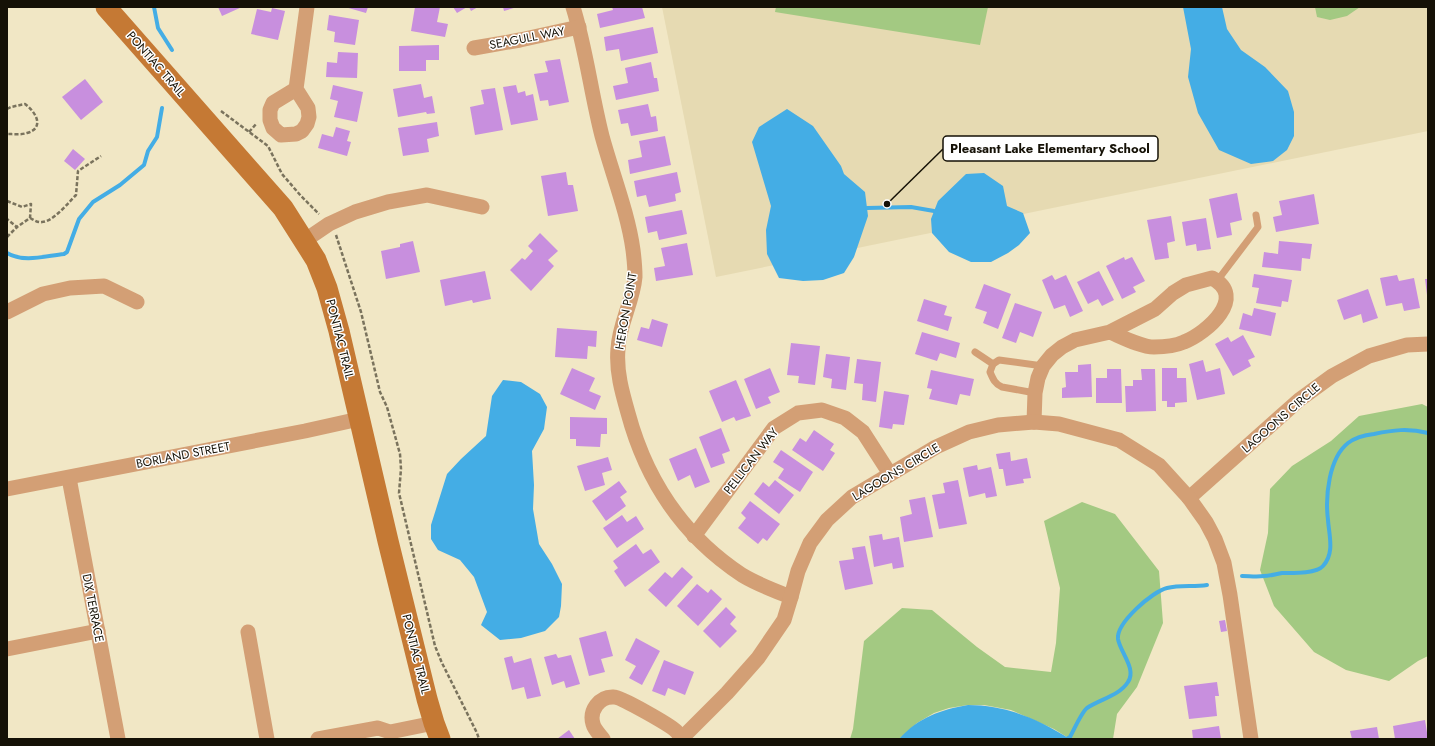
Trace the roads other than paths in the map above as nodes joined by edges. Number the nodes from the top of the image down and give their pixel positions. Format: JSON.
{"nodes":[{"id":1,"x":106,"y":7,"type":"edge"},
{"id":2,"x":307,"y":7,"type":"edge"},
{"id":3,"x":573,"y":7,"type":"edge"},
{"id":4,"x":579,"y":27,"type":"junction"},
{"id":5,"x":474,"y":48,"type":"dead end"},
{"id":6,"x":296,"y":88,"type":"dead end"},
{"id":7,"x":482,"y":207,"type":"dead end"},
{"id":8,"x":1256,"y":215,"type":"dead end"},
{"id":9,"x":304,"y":241,"type":"junction"},
{"id":10,"x":1217,"y":281,"type":"junction"},
{"id":11,"x":137,"y":302,"type":"dead end"},
{"id":12,"x":7,"y":312,"type":"edge"},
{"id":13,"x":1110,"y":332,"type":"junction"},
{"id":14,"x":1428,"y":344,"type":"edge"},
{"id":15,"x":975,"y":352,"type":"dead end"},
{"id":16,"x":993,"y":364,"type":"junction"},
{"id":17,"x":1043,"y":366,"type":"junction"},
{"id":18,"x":1035,"y":392,"type":"junction"},
{"id":19,"x":359,"y":419,"type":"junction"},
{"id":20,"x":1034,"y":422,"type":"junction"},
{"id":21,"x":890,"y":474,"type":"junction"},
{"id":22,"x":69,"y":478,"type":"junction"},
{"id":23,"x":7,"y":489,"type":"edge"},
{"id":24,"x":1189,"y":498,"type":"junction"},
{"id":25,"x":694,"y":536,"type":"junction"},
{"id":26,"x":791,"y":598,"type":"junction"},
{"id":27,"x":98,"y":631,"type":"junction"},
{"id":28,"x":248,"y":632,"type":"dead end"},
{"id":29,"x":7,"y":649,"type":"edge"},
{"id":30,"x":437,"y":731,"type":"edge"},
{"id":31,"x":387,"y":735,"type":"edge"},
{"id":32,"x":118,"y":739,"type":"edge"},
{"id":33,"x":267,"y":739,"type":"edge"},
{"id":34,"x":318,"y":739,"type":"edge"},
{"id":35,"x":603,"y":739,"type":"edge"},
{"id":36,"x":681,"y":739,"type":"edge"},
{"id":37,"x":1251,"y":739,"type":"edge"}],
"edges":[{"from":1,"to":9,"type":"main road","name":"PONTIAC TRAIL"},
{"from":2,"to":6,"type":"street"},
{"from":3,"to":4,"type":"street","name":"HERON POINT"},
{"from":4,"to":5,"type":"street","name":"SEAGULL WAY"},
{"from":4,"to":25,"type":"street","name":"HERON POINT"},
{"from":7,"to":9,"type":"street"},
{"from":8,"to":10,"type":"lane"},
{"from":9,"to":19,"type":"main road","name":"PONTIAC TRAIL"},
{"from":10,"to":13,"type":"street"},
{"from":10,"to":13,"type":"street"},
{"from":11,"to":12,"type":"street"},
{"from":13,"to":17,"type":"street"},
{"from":14,"to":24,"type":"street","name":"LAGOONS CIRCLE"},
{"from":15,"to":16,"type":"lane"},
{"from":16,"to":17,"type":"lane"},
{"from":16,"to":18,"type":"lane"},
{"from":17,"to":18,"type":"street"},
{"from":18,"to":20,"type":"street"},
{"from":19,"to":22,"type":"street","name":"BORLAND STREET"},
{"from":19,"to":30,"type":"main road","name":"PONTIAC TRAIL"},
{"from":20,"to":21,"type":"street","name":"LAGOONS CIRCLE"},
{"from":20,"to":24,"type":"street","name":"LAGOONS CIRCLE"},
{"from":21,"to":25,"type":"street","name":"PELLICAN WAY"},
{"from":21,"to":26,"type":"street","name":"LAGOONS CIRCLE"},
{"from":22,"to":23,"type":"street","name":"BORLAND STREET"},
{"from":22,"to":27,"type":"street","name":"DIX TERRACE"},
{"from":24,"to":37,"type":"street","name":"LAGOONS CIRCLE"},
{"from":25,"to":26,"type":"street","name":"HERON POINT"},
{"from":26,"to":36,"type":"street","name":"LAGOONS CIRCLE"},
{"from":27,"to":29,"type":"street"},
{"from":27,"to":32,"type":"street","name":"DIX TERRACE"},
{"from":28,"to":33,"type":"street"},
{"from":30,"to":31,"type":"street"},
{"from":31,"to":34,"type":"street"},
{"from":35,"to":36,"type":"street"}]}
